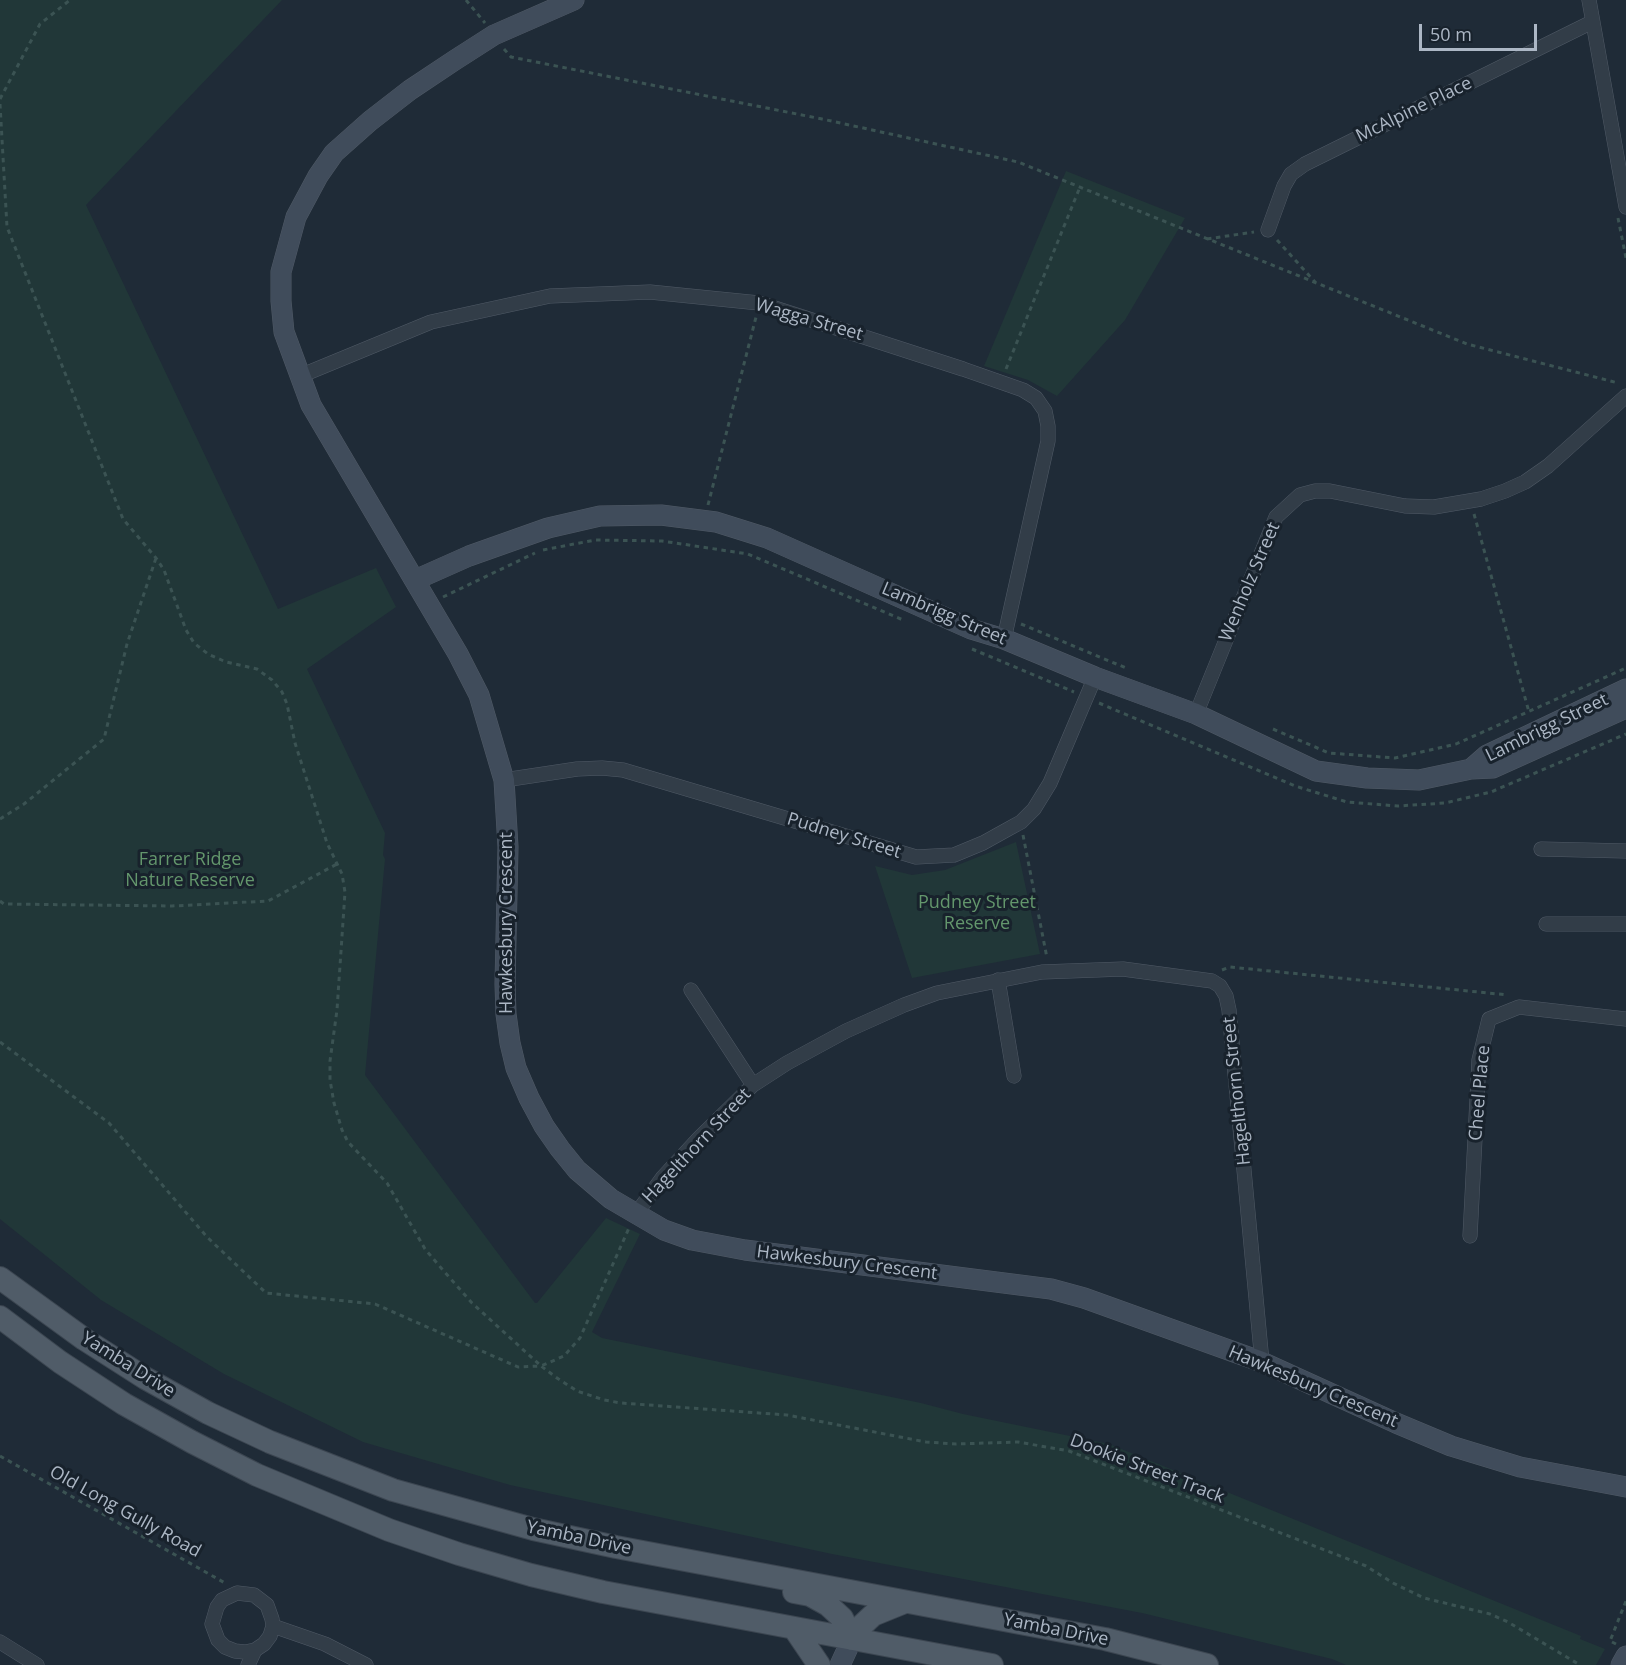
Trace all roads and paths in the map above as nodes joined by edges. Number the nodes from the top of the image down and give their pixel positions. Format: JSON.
{"nodes":[{"id":1,"x":70,"y":0,"type":"edge"},
{"id":2,"x":466,"y":0,"type":"edge"},
{"id":3,"x":573,"y":0,"type":"edge"},
{"id":4,"x":1589,"y":0,"type":"edge"},
{"id":5,"x":1592,"y":22,"type":"junction"},
{"id":6,"x":486,"y":24,"type":"dead end"},
{"id":7,"x":502,"y":46,"type":"dead end"},
{"id":8,"x":0,"y":99,"type":"edge"},
{"id":9,"x":0,"y":104,"type":"edge"},
{"id":10,"x":1080,"y":187,"type":"junction"},
{"id":11,"x":1626,"y":207,"type":"edge"},
{"id":12,"x":1268,"y":230,"type":"junction"},
{"id":13,"x":1207,"y":239,"type":"junction"},
{"id":14,"x":1316,"y":283,"type":"junction"},
{"id":15,"x":759,"y":303,"type":"junction"},
{"id":16,"x":300,"y":376,"type":"junction"},
{"id":17,"x":1000,"y":382,"type":"junction"},
{"id":18,"x":1626,"y":385,"type":"edge"},
{"id":19,"x":1626,"y":396,"type":"edge"},
{"id":20,"x":1470,"y":501,"type":"junction"},
{"id":21,"x":704,"y":520,"type":"junction"},
{"id":22,"x":698,"y":547,"type":"junction"},
{"id":23,"x":156,"y":558,"type":"junction"},
{"id":24,"x":415,"y":580,"type":"junction"},
{"id":25,"x":444,"y":605,"type":"dead end"},
{"id":26,"x":1009,"y":619,"type":"junction"},
{"id":27,"x":911,"y":623,"type":"dead end"},
{"id":28,"x":1004,"y":639,"type":"junction"},
{"id":29,"x":966,"y":646,"type":"dead end"},
{"id":30,"x":1117,"y":664,"type":"junction"},
{"id":31,"x":1626,"y":668,"type":"edge"},
{"id":32,"x":1128,"y":669,"type":"dead end"},
{"id":33,"x":1102,"y":680,"type":"junction"},
{"id":34,"x":1626,"y":689,"type":"edge"},
{"id":35,"x":1092,"y":700,"type":"junction"},
{"id":36,"x":1626,"y":708,"type":"edge"},
{"id":37,"x":1094,"y":711,"type":"dead end"},
{"id":38,"x":1529,"y":712,"type":"junction"},
{"id":39,"x":1196,"y":714,"type":"junction"},
{"id":40,"x":1265,"y":726,"type":"dead end"},
{"id":41,"x":1626,"y":734,"type":"edge"},
{"id":42,"x":1471,"y":769,"type":"junction"},
{"id":43,"x":504,"y":780,"type":"junction"},
{"id":44,"x":0,"y":819,"type":"edge"},
{"id":45,"x":1016,"y":834,"type":"dead end"},
{"id":46,"x":1541,"y":849,"type":"dead end"},
{"id":47,"x":1626,"y":850,"type":"edge"},
{"id":48,"x":337,"y":864,"type":"junction"},
{"id":49,"x":0,"y":901,"type":"edge"},
{"id":50,"x":1546,"y":924,"type":"dead end"},
{"id":51,"x":1626,"y":924,"type":"edge"},
{"id":52,"x":1041,"y":961,"type":"dead end"},
{"id":53,"x":1216,"y":972,"type":"dead end"},
{"id":54,"x":998,"y":980,"type":"junction"},
{"id":55,"x":691,"y":990,"type":"dead end"},
{"id":56,"x":1509,"y":995,"type":"dead end"},
{"id":57,"x":1626,"y":1019,"type":"edge"},
{"id":58,"x":0,"y":1042,"type":"edge"},
{"id":59,"x":1014,"y":1076,"type":"dead end"},
{"id":60,"x":753,"y":1085,"type":"junction"},
{"id":61,"x":636,"y":1214,"type":"junction"},
{"id":62,"x":1470,"y":1236,"type":"dead end"},
{"id":63,"x":0,"y":1278,"type":"edge"},
{"id":64,"x":0,"y":1317,"type":"edge"},
{"id":65,"x":1262,"y":1362,"type":"junction"},
{"id":66,"x":541,"y":1366,"type":"junction"},
{"id":67,"x":0,"y":1456,"type":"edge"},
{"id":68,"x":1626,"y":1487,"type":"edge"},
{"id":69,"x":747,"y":1571,"type":"junction"},
{"id":70,"x":230,"y":1595,"type":"junction"},
{"id":71,"x":908,"y":1601,"type":"junction"},
{"id":72,"x":1626,"y":1601,"type":"edge"},
{"id":73,"x":273,"y":1626,"type":"junction"},
{"id":74,"x":794,"y":1628,"type":"junction"},
{"id":75,"x":852,"y":1639,"type":"junction"},
{"id":76,"x":0,"y":1642,"type":"edge"},
{"id":77,"x":255,"y":1650,"type":"junction"},
{"id":78,"x":1622,"y":1650,"type":"edge"},
{"id":79,"x":38,"y":1665,"type":"edge"},
{"id":80,"x":248,"y":1665,"type":"edge"},
{"id":81,"x":366,"y":1665,"type":"edge"},
{"id":82,"x":819,"y":1665,"type":"edge"},
{"id":83,"x":840,"y":1665,"type":"edge"},
{"id":84,"x":856,"y":1665,"type":"edge"},
{"id":85,"x":992,"y":1665,"type":"edge"},
{"id":86,"x":1207,"y":1665,"type":"edge"},
{"id":87,"x":1580,"y":1665,"type":"edge"},
{"id":88,"x":1621,"y":1665,"type":"edge"}],
"edges":[{"from":1,"to":8,"type":"path"},
{"from":2,"to":6,"type":"path"},
{"from":3,"to":16,"type":"street","name":"Hawkesbury Crescent"},
{"from":4,"to":5,"type":"street"},
{"from":5,"to":11,"type":"street"},
{"from":5,"to":12,"type":"street","name":"McAlpine Place"},
{"from":7,"to":10,"type":"path"},
{"from":9,"to":23,"type":"path","name":"Dookie Street Track"},
{"from":10,"to":13,"type":"path"},
{"from":10,"to":17,"type":"path"},
{"from":12,"to":13,"type":"path"},
{"from":12,"to":14,"type":"path"},
{"from":13,"to":14,"type":"path"},
{"from":14,"to":18,"type":"path"},
{"from":15,"to":16,"type":"street","name":"Wagga Street"},
{"from":15,"to":17,"type":"street","name":"Wagga Street"},
{"from":15,"to":21,"type":"path"},
{"from":16,"to":24,"type":"street","name":"Hawkesbury Crescent"},
{"from":17,"to":26,"type":"street","name":"Wagga Street"},
{"from":19,"to":20,"type":"street","name":"Wenholz Street"},
{"from":20,"to":38,"type":"path"},
{"from":20,"to":39,"type":"street","name":"Wenholz Street"},
{"from":21,"to":22,"type":"path"},
{"from":21,"to":24,"type":"street","name":"Lambrigg Street"},
{"from":21,"to":28,"type":"street","name":"Lambrigg Street"},
{"from":22,"to":25,"type":"path"},
{"from":22,"to":27,"type":"path"},
{"from":23,"to":44,"type":"path"},
{"from":23,"to":48,"type":"path","name":"Dookie Street Track"},
{"from":24,"to":43,"type":"street","name":"Hawkesbury Crescent"},
{"from":26,"to":28,"type":"street","name":"Wagga Street"},
{"from":26,"to":30,"type":"path"},
{"from":28,"to":33,"type":"street","name":"Lambrigg Street"},
{"from":29,"to":35,"type":"path"},
{"from":30,"to":32,"type":"path"},
{"from":30,"to":33,"type":"path"},
{"from":31,"to":38,"type":"path"},
{"from":33,"to":35,"type":"street","name":"Pudney Street"},
{"from":33,"to":39,"type":"street","name":"Lambrigg Street"},
{"from":34,"to":42,"type":"street","name":"Lambrigg Street"},
{"from":35,"to":37,"type":"path"},
{"from":35,"to":41,"type":"path"},
{"from":35,"to":43,"type":"street","name":"Pudney Street"},
{"from":36,"to":42,"type":"street","name":"Lambrigg Street"},
{"from":38,"to":40,"type":"path"},
{"from":39,"to":42,"type":"street","name":"Lambrigg Street"},
{"from":43,"to":61,"type":"street","name":"Hawkesbury Crescent"},
{"from":45,"to":52,"type":"path"},
{"from":46,"to":47,"type":"street"},
{"from":48,"to":49,"type":"path"},
{"from":48,"to":66,"type":"path","name":"Dookie Street Track"},
{"from":50,"to":51,"type":"street"},
{"from":53,"to":56,"type":"path"},
{"from":54,"to":59,"type":"street"},
{"from":54,"to":60,"type":"street","name":"Hagelthorn Street"},
{"from":54,"to":65,"type":"street","name":"Hagelthorn Street"},
{"from":55,"to":60,"type":"street"},
{"from":57,"to":62,"type":"street","name":"Cheel Place"},
{"from":58,"to":66,"type":"path"},
{"from":60,"to":61,"type":"street","name":"Hagelthorn Street"},
{"from":61,"to":65,"type":"street","name":"Hawkesbury Crescent"},
{"from":61,"to":66,"type":"path"},
{"from":63,"to":69,"type":"main road","name":"Yamba Drive"},
{"from":64,"to":74,"type":"main road","name":"Yamba Drive"},
{"from":65,"to":68,"type":"street","name":"Hawkesbury Crescent"},
{"from":66,"to":87,"type":"path","name":"Dookie Street Track"},
{"from":67,"to":70,"type":"path","name":"Old Long Gully Road"},
{"from":69,"to":71,"type":"main road","name":"Yamba Drive"},
{"from":69,"to":75,"type":"main road"},
{"from":70,"to":73,"type":"street"},
{"from":70,"to":77,"type":"street"},
{"from":71,"to":75,"type":"main road"},
{"from":71,"to":86,"type":"main road","name":"Yamba Drive"},
{"from":72,"to":78,"type":"path"},
{"from":73,"to":77,"type":"street"},
{"from":73,"to":81,"type":"street"},
{"from":74,"to":75,"type":"main road","name":"Yamba Drive"},
{"from":74,"to":82,"type":"main road"},
{"from":75,"to":83,"type":"street"},
{"from":75,"to":84,"type":"street"},
{"from":75,"to":85,"type":"main road","name":"Yamba Drive"},
{"from":76,"to":79,"type":"street"},
{"from":77,"to":80,"type":"street"},
{"from":78,"to":88,"type":"street"}]}
